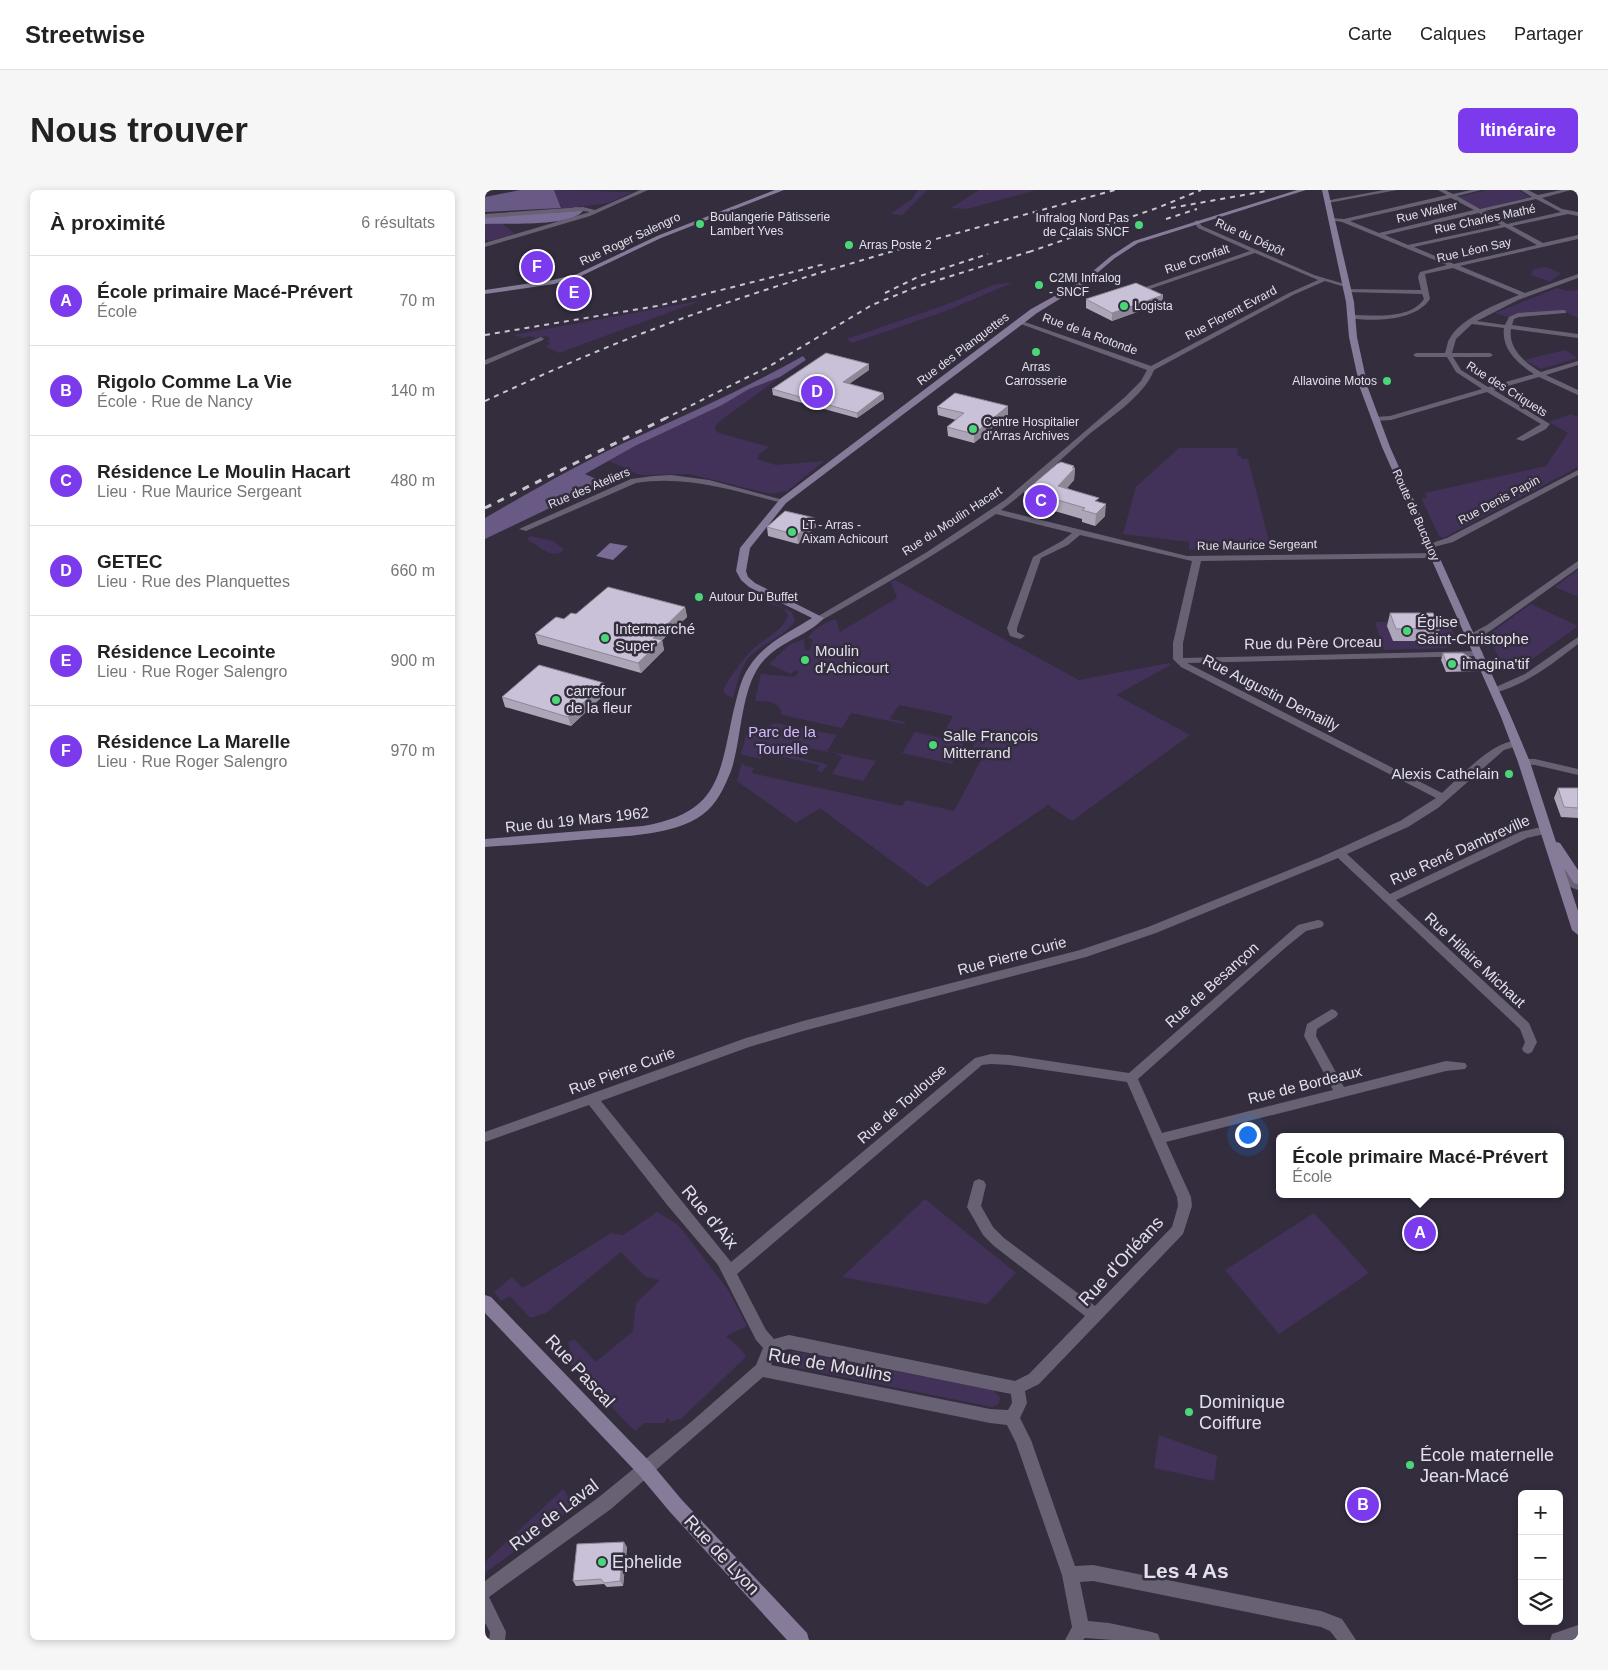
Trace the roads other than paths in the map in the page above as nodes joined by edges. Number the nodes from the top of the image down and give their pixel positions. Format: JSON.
{"nodes":[{"id":1,"x":645,"y":190,"type":"edge"},
{"id":2,"x":781,"y":190,"type":"edge"},
{"id":3,"x":1303,"y":190,"type":"edge"},
{"id":4,"x":1325,"y":190,"type":"edge"},
{"id":5,"x":1394,"y":190,"type":"edge"},
{"id":6,"x":1441,"y":190,"type":"edge"},
{"id":7,"x":1478,"y":190,"type":"edge"},
{"id":8,"x":1524,"y":190,"type":"edge"},
{"id":9,"x":1568,"y":190,"type":"edge"},
{"id":10,"x":1451,"y":196,"type":"junction"},
{"id":11,"x":1537,"y":197,"type":"junction"},
{"id":12,"x":1328,"y":201,"type":"junction"},
{"id":13,"x":1480,"y":211,"type":"junction"},
{"id":14,"x":596,"y":212,"type":"junction"},
{"id":15,"x":1568,"y":212,"type":"junction"},
{"id":16,"x":1577,"y":213,"type":"edge"},
{"id":17,"x":485,"y":216,"type":"edge"},
{"id":18,"x":1332,"y":220,"type":"junction"},
{"id":19,"x":1343,"y":220,"type":"junction"},
{"id":20,"x":1197,"y":222,"type":"junction"},
{"id":21,"x":1506,"y":226,"type":"junction"},
{"id":22,"x":1378,"y":235,"type":"junction"},
{"id":23,"x":1578,"y":238,"type":"edge"},
{"id":24,"x":485,"y":245,"type":"edge"},
{"id":25,"x":1543,"y":245,"type":"junction"},
{"id":26,"x":1407,"y":247,"type":"junction"},
{"id":27,"x":1256,"y":251,"type":"junction"},
{"id":28,"x":1452,"y":266,"type":"junction"},
{"id":29,"x":1578,"y":276,"type":"edge"},
{"id":30,"x":1323,"y":280,"type":"junction"},
{"id":31,"x":1345,"y":287,"type":"junction"},
{"id":32,"x":1145,"y":289,"type":"edge"},
{"id":33,"x":485,"y":292,"type":"edge"},
{"id":34,"x":1425,"y":292,"type":"junction"},
{"id":35,"x":1527,"y":296,"type":"junction"},
{"id":36,"x":1564,"y":312,"type":"dead end"},
{"id":37,"x":1351,"y":317,"type":"junction"},
{"id":38,"x":1020,"y":322,"type":"junction"},
{"id":39,"x":1470,"y":322,"type":"junction"},
{"id":40,"x":1508,"y":327,"type":"junction"},
{"id":41,"x":1578,"y":336,"type":"edge"},
{"id":42,"x":541,"y":339,"type":"dead end"},
{"id":43,"x":1416,"y":355,"type":"dead end"},
{"id":44,"x":1490,"y":355,"type":"dead end"},
{"id":45,"x":1449,"y":356,"type":"junction"},
{"id":46,"x":485,"y":357,"type":"edge"},
{"id":47,"x":499,"y":357,"type":"junction"},
{"id":48,"x":485,"y":363,"type":"edge"},
{"id":49,"x":1578,"y":363,"type":"edge"},
{"id":50,"x":1151,"y":369,"type":"junction"},
{"id":51,"x":1542,"y":374,"type":"junction"},
{"id":52,"x":1487,"y":389,"type":"junction"},
{"id":53,"x":1578,"y":393,"type":"edge"},
{"id":54,"x":1375,"y":419,"type":"junction"},
{"id":55,"x":1520,"y":440,"type":"dead end"},
{"id":56,"x":1578,"y":472,"type":"edge"},
{"id":57,"x":783,"y":501,"type":"junction"},
{"id":58,"x":995,"y":510,"type":"junction"},
{"id":59,"x":523,"y":529,"type":"dead end"},
{"id":60,"x":1078,"y":531,"type":"junction"},
{"id":61,"x":1430,"y":545,"type":"junction"},
{"id":62,"x":1434,"y":555,"type":"junction"},
{"id":63,"x":1197,"y":559,"type":"junction"},
{"id":64,"x":1578,"y":564,"type":"edge"},
{"id":65,"x":819,"y":618,"type":"junction"},
{"id":66,"x":1020,"y":636,"type":"dead end"},
{"id":67,"x":1470,"y":637,"type":"junction"},
{"id":68,"x":1578,"y":640,"type":"edge"},
{"id":69,"x":1478,"y":653,"type":"junction"},
{"id":70,"x":1180,"y":661,"type":"junction"},
{"id":71,"x":1494,"y":690,"type":"junction"},
{"id":72,"x":1517,"y":743,"type":"junction"},
{"id":73,"x":1523,"y":762,"type":"junction"},
{"id":74,"x":1578,"y":772,"type":"edge"},
{"id":75,"x":1444,"y":798,"type":"junction"},
{"id":76,"x":1545,"y":830,"type":"junction"},
{"id":77,"x":485,"y":844,"type":"edge"},
{"id":78,"x":1340,"y":854,"type":"junction"},
{"id":79,"x":1578,"y":880,"type":"edge"},
{"id":80,"x":1574,"y":890,"type":"edge"},
{"id":81,"x":1388,"y":899,"type":"junction"},
{"id":82,"x":1318,"y":924,"type":"dead end"},
{"id":83,"x":1578,"y":930,"type":"edge"},
{"id":84,"x":1331,"y":1014,"type":"dead end"},
{"id":85,"x":1529,"y":1048,"type":"dead end"},
{"id":86,"x":1461,"y":1066,"type":"dead end"},
{"id":87,"x":1131,"y":1078,"type":"junction"},
{"id":88,"x":1341,"y":1093,"type":"junction"},
{"id":89,"x":592,"y":1099,"type":"junction"},
{"id":90,"x":485,"y":1137,"type":"edge"},
{"id":91,"x":1158,"y":1139,"type":"junction"},
{"id":92,"x":979,"y":1185,"type":"dead end"},
{"id":93,"x":729,"y":1271,"type":"junction"},
{"id":94,"x":485,"y":1302,"type":"edge"},
{"id":95,"x":1095,"y":1315,"type":"junction"},
{"id":96,"x":771,"y":1347,"type":"junction"},
{"id":97,"x":761,"y":1370,"type":"junction"},
{"id":98,"x":1016,"y":1388,"type":"junction"},
{"id":99,"x":1012,"y":1418,"type":"junction"},
{"id":100,"x":645,"y":1468,"type":"junction"},
{"id":101,"x":1070,"y":1575,"type":"junction"},
{"id":102,"x":485,"y":1591,"type":"edge"},
{"id":103,"x":485,"y":1604,"type":"edge"},
{"id":104,"x":1578,"y":1632,"type":"edge"},
{"id":105,"x":1077,"y":1635,"type":"edge"},
{"id":106,"x":497,"y":1640,"type":"edge"},
{"id":107,"x":800,"y":1640,"type":"edge"},
{"id":108,"x":1152,"y":1640,"type":"edge"},
{"id":109,"x":1348,"y":1640,"type":"edge"},
{"id":110,"x":1558,"y":1640,"type":"edge"}],
"edges":[{"from":1,"to":14,"type":"street"},
{"from":2,"to":33,"type":"street","name":"Rue Roger Salengro"},
{"from":3,"to":20,"type":"street","name":"Rue du Dépôt"},
{"from":4,"to":12,"type":"street","name":"Route de Bucquoy"},
{"from":5,"to":12,"type":"street"},
{"from":6,"to":10,"type":"street"},
{"from":7,"to":10,"type":"street"},
{"from":8,"to":11,"type":"street"},
{"from":9,"to":11,"type":"street","name":"Rue Walker"},
{"from":10,"to":13,"type":"street"},
{"from":10,"to":19,"type":"street"},
{"from":11,"to":13,"type":"street","name":"Rue Walker"},
{"from":11,"to":15,"type":"street"},
{"from":12,"to":18,"type":"street","name":"Route de Bucquoy"},
{"from":13,"to":21,"type":"street"},
{"from":13,"to":22,"type":"street","name":"Rue Walker"},
{"from":14,"to":17,"type":"street"},
{"from":14,"to":24,"type":"street"},
{"from":15,"to":16,"type":"street"},
{"from":15,"to":21,"type":"street","name":"Rue Charles Mathé"},
{"from":18,"to":19,"type":"street"},
{"from":18,"to":31,"type":"street","name":"Route de Bucquoy"},
{"from":19,"to":22,"type":"street"},
{"from":20,"to":27,"type":"street","name":"Rue du Dépôt"},
{"from":20,"to":38,"type":"street","name":"Rue des Planquettes"},
{"from":21,"to":25,"type":"street"},
{"from":21,"to":26,"type":"street","name":"Rue Charles Mathé"},
{"from":22,"to":26,"type":"street"},
{"from":23,"to":25,"type":"street","name":"Rue Léon Say"},
{"from":25,"to":28,"type":"street","name":"Rue Léon Say"},
{"from":26,"to":28,"type":"street"},
{"from":27,"to":30,"type":"street","name":"Rue du Dépôt"},
{"from":27,"to":32,"type":"street","name":"Rue Cronfalt"},
{"from":28,"to":34,"type":"street","name":"Rue Léon Say"},
{"from":28,"to":35,"type":"street"},
{"from":29,"to":35,"type":"street","name":"Rue des Criquets"},
{"from":30,"to":31,"type":"street","name":"Rue du Dépôt"},
{"from":30,"to":50,"type":"street","name":"Rue Florent Evrard"},
{"from":31,"to":34,"type":"street","name":"Rue du Dépôt"},
{"from":31,"to":37,"type":"street","name":"Route de Bucquoy"},
{"from":34,"to":37,"type":"street","name":"Rue Léon Say"},
{"from":35,"to":39,"type":"street","name":"Rue des Criquets"},
{"from":36,"to":40,"type":"street"},
{"from":37,"to":54,"type":"street","name":"Route de Bucquoy"},
{"from":38,"to":50,"type":"street","name":"Rue de la Rotonde"},
{"from":38,"to":57,"type":"street","name":"Rue des Planquettes"},
{"from":39,"to":40,"type":"street"},
{"from":39,"to":45,"type":"street","name":"Rue des Criquets"},
{"from":40,"to":41,"type":"street"},
{"from":40,"to":51,"type":"street"},
{"from":42,"to":47,"type":"street"},
{"from":43,"to":45,"type":"street"},
{"from":44,"to":45,"type":"street"},
{"from":45,"to":52,"type":"street","name":"Rue des Criquets"},
{"from":46,"to":47,"type":"street"},
{"from":47,"to":48,"type":"street"},
{"from":49,"to":51,"type":"street"},
{"from":50,"to":58,"type":"street","name":"Rue du Moulin Hacart"},
{"from":51,"to":52,"type":"street"},
{"from":51,"to":53,"type":"street"},
{"from":52,"to":54,"type":"street"},
{"from":52,"to":55,"type":"street","name":"Rue des Criquets"},
{"from":54,"to":61,"type":"street","name":"Route de Bucquoy"},
{"from":56,"to":61,"type":"street","name":"Rue Denis Papin"},
{"from":57,"to":59,"type":"street","name":"Rue des Ateliers"},
{"from":57,"to":65,"type":"street","name":"Rue des Planquettes"},
{"from":58,"to":60,"type":"street","name":"Rue Maurice Sergeant"},
{"from":58,"to":65,"type":"street","name":"Rue du Moulin Hacart"},
{"from":60,"to":63,"type":"street","name":"Rue Maurice Sergeant"},
{"from":60,"to":66,"type":"street"},
{"from":61,"to":62,"type":"street","name":"Route de Bucquoy"},
{"from":62,"to":63,"type":"street","name":"Rue Maurice Sergeant"},
{"from":62,"to":67,"type":"street","name":"Route de Bucquoy"},
{"from":63,"to":70,"type":"street","name":"Rue Augustin Demailly"},
{"from":64,"to":67,"type":"street"},
{"from":65,"to":77,"type":"street","name":"Rue du 19 Mars 1962"},
{"from":67,"to":69,"type":"street","name":"Route de Bucquoy"},
{"from":68,"to":71,"type":"street"},
{"from":69,"to":70,"type":"street","name":"Rue du Père Orceau"},
{"from":69,"to":71,"type":"street","name":"Route de Bucquoy"},
{"from":70,"to":75,"type":"street","name":"Rue Augustin Demailly"},
{"from":71,"to":72,"type":"street","name":"Route de Bucquoy"},
{"from":72,"to":73,"type":"street","name":"Route de Bucquoy"},
{"from":72,"to":75,"type":"street","name":"Rue Pierre Curie"},
{"from":73,"to":74,"type":"street"},
{"from":73,"to":76,"type":"street","name":"Route de Bucquoy"},
{"from":75,"to":78,"type":"street","name":"Rue Pierre Curie"},
{"from":76,"to":79,"type":"street","name":"Route de Bucquoy"},
{"from":76,"to":80,"type":"street","name":"Route de Bucquoy"},
{"from":76,"to":81,"type":"street","name":"Rue René Dambreville"},
{"from":78,"to":81,"type":"street","name":"Rue Hilaire Michaut"},
{"from":78,"to":89,"type":"street","name":"Rue Pierre Curie"},
{"from":80,"to":83,"type":"street","name":"Route de Bucquoy"},
{"from":81,"to":85,"type":"street","name":"Rue Hilaire Michaut"},
{"from":82,"to":87,"type":"street","name":"Rue de Besançon"},
{"from":84,"to":88,"type":"street"},
{"from":86,"to":88,"type":"street","name":"Rue de Bordeaux"},
{"from":87,"to":91,"type":"street","name":"Rue d'Orléans"},
{"from":87,"to":93,"type":"street","name":"Rue de Toulouse"},
{"from":88,"to":91,"type":"street","name":"Rue de Bordeaux"},
{"from":89,"to":90,"type":"street","name":"Rue Pierre Curie"},
{"from":89,"to":93,"type":"street","name":"Rue d'Aix"},
{"from":91,"to":95,"type":"street","name":"Rue d'Orléans"},
{"from":92,"to":95,"type":"street"},
{"from":93,"to":96,"type":"street","name":"Rue d'Aix"},
{"from":94,"to":100,"type":"street","name":"Rue Pascal"},
{"from":95,"to":98,"type":"street","name":"Rue d'Orléans"},
{"from":96,"to":97,"type":"street"},
{"from":96,"to":98,"type":"street","name":"Rue de Moulins"},
{"from":97,"to":99,"type":"street","name":"Rue de Moulins"},
{"from":97,"to":100,"type":"street","name":"Rue de Moulins"},
{"from":98,"to":99,"type":"street"},
{"from":99,"to":101,"type":"street"},
{"from":100,"to":102,"type":"street","name":"Rue de Laval"},
{"from":100,"to":107,"type":"street","name":"Rue de Lyon"},
{"from":101,"to":105,"type":"street"},
{"from":101,"to":109,"type":"street"},
{"from":103,"to":106,"type":"street"},
{"from":104,"to":110,"type":"street"},
{"from":105,"to":108,"type":"street"}]}
